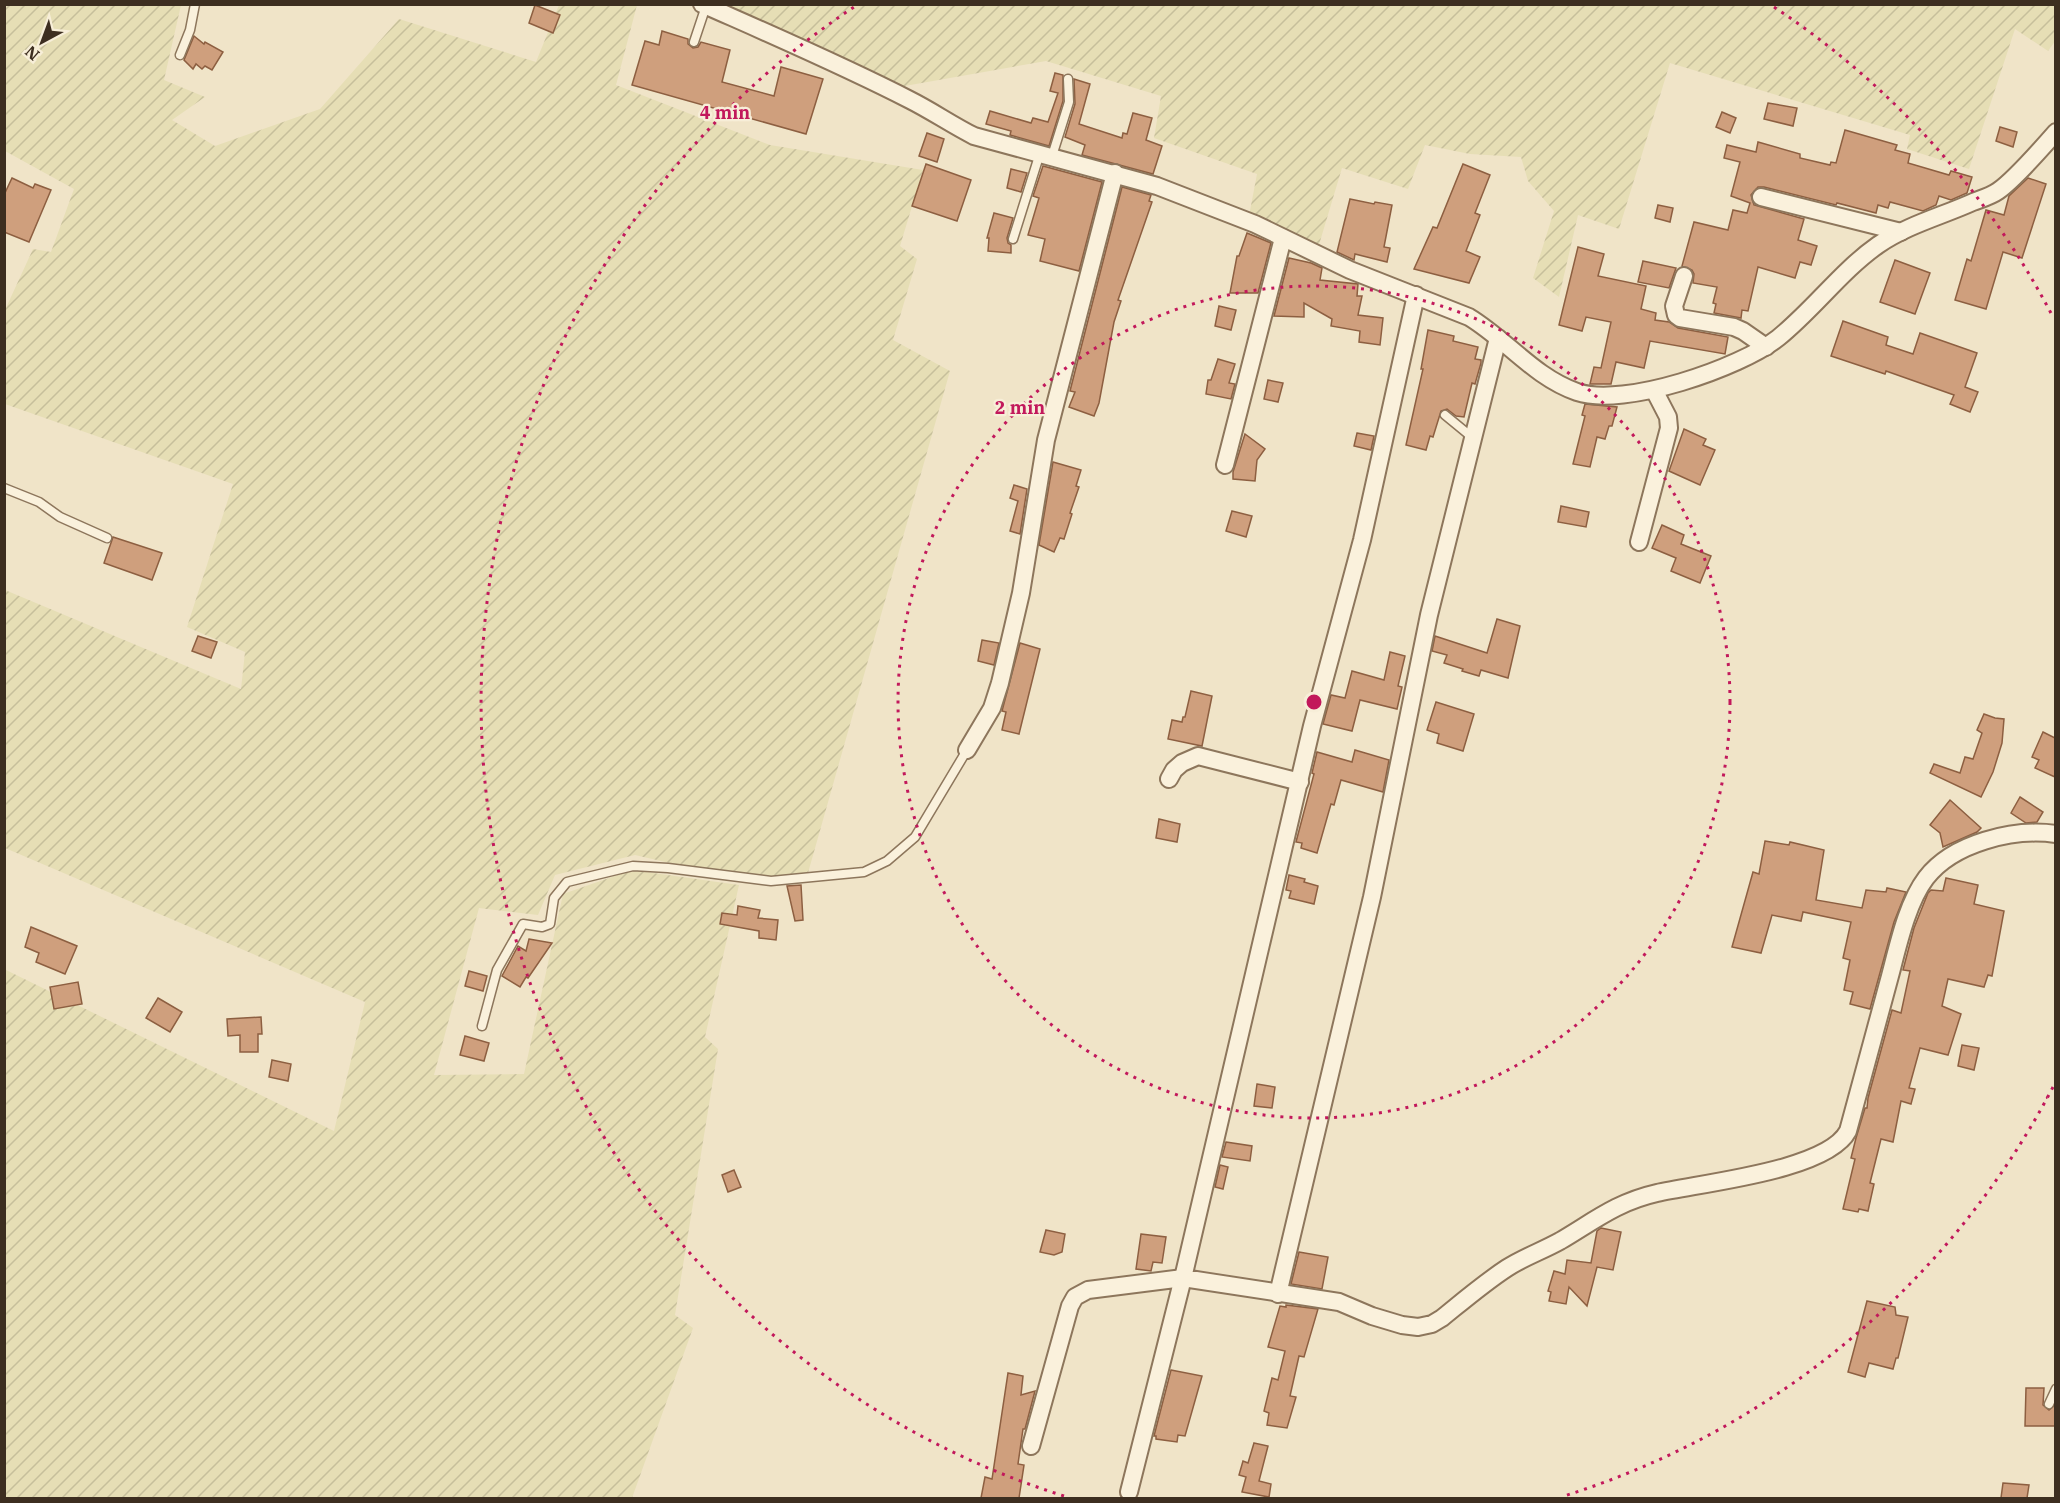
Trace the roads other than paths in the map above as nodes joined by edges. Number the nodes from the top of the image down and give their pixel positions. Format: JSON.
{"nodes":[{"id":1,"x":195,"y":4,"type":"edge"},
{"id":2,"x":704,"y":5,"type":"edge"},
{"id":3,"x":694,"y":42,"type":"dead end"},
{"id":4,"x":180,"y":55,"type":"dead end"},
{"id":5,"x":1068,"y":79,"type":"dead end"},
{"id":6,"x":2055,"y":132,"type":"edge"},
{"id":7,"x":1046,"y":155,"type":"junction"},
{"id":8,"x":1115,"y":173,"type":"junction"},
{"id":9,"x":1761,"y":197,"type":"dead end"},
{"id":10,"x":1901,"y":232,"type":"junction"},
{"id":11,"x":1283,"y":238,"type":"junction"},
{"id":12,"x":1013,"y":239,"type":"dead end"},
{"id":13,"x":1684,"y":276,"type":"dead end"},
{"id":14,"x":1416,"y":295,"type":"junction"},
{"id":15,"x":1498,"y":338,"type":"junction"},
{"id":16,"x":1766,"y":347,"type":"junction"},
{"id":17,"x":1654,"y":390,"type":"junction"},
{"id":18,"x":1445,"y":415,"type":"dead end"},
{"id":19,"x":1473,"y":438,"type":"junction"},
{"id":20,"x":1225,"y":465,"type":"dead end"},
{"id":21,"x":4,"y":488,"type":"edge"},
{"id":22,"x":107,"y":538,"type":"dead end"},
{"id":23,"x":1639,"y":542,"type":"dead end"},
{"id":24,"x":967,"y":750,"type":"joint"},
{"id":25,"x":1169,"y":780,"type":"dead end"},
{"id":26,"x":1300,"y":782,"type":"junction"},
{"id":27,"x":2055,"y":834,"type":"edge"},
{"id":28,"x":482,"y":1026,"type":"dead end"},
{"id":29,"x":1183,"y":1278,"type":"junction"},
{"id":30,"x":1278,"y":1294,"type":"junction"},
{"id":31,"x":2055,"y":1389,"type":"edge"},
{"id":32,"x":2049,"y":1404,"type":"dead end"},
{"id":33,"x":1031,"y":1446,"type":"dead end"},
{"id":34,"x":1129,"y":1492,"type":"dead end"}],
"edges":[{"from":1,"to":4,"type":"lane"},
{"from":2,"to":3,"type":"lane"},
{"from":2,"to":7,"type":"street"},
{"from":5,"to":7,"type":"lane"},
{"from":6,"to":10,"type":"street"},
{"from":7,"to":8,"type":"street"},
{"from":7,"to":12,"type":"lane"},
{"from":8,"to":11,"type":"street"},
{"from":8,"to":24,"type":"street"},
{"from":9,"to":10,"type":"street"},
{"from":10,"to":16,"type":"street"},
{"from":11,"to":14,"type":"street"},
{"from":11,"to":20,"type":"street"},
{"from":13,"to":16,"type":"street"},
{"from":14,"to":15,"type":"street"},
{"from":14,"to":26,"type":"street"},
{"from":15,"to":17,"type":"street"},
{"from":15,"to":19,"type":"street"},
{"from":16,"to":17,"type":"street"},
{"from":17,"to":23,"type":"street"},
{"from":18,"to":19,"type":"lane"},
{"from":19,"to":30,"type":"street"},
{"from":21,"to":22,"type":"lane"},
{"from":24,"to":28,"type":"lane"},
{"from":25,"to":26,"type":"street"},
{"from":26,"to":29,"type":"street"},
{"from":27,"to":30,"type":"street"},
{"from":29,"to":30,"type":"street"},
{"from":29,"to":33,"type":"street"},
{"from":29,"to":34,"type":"street"},
{"from":31,"to":32,"type":"lane"}]}
